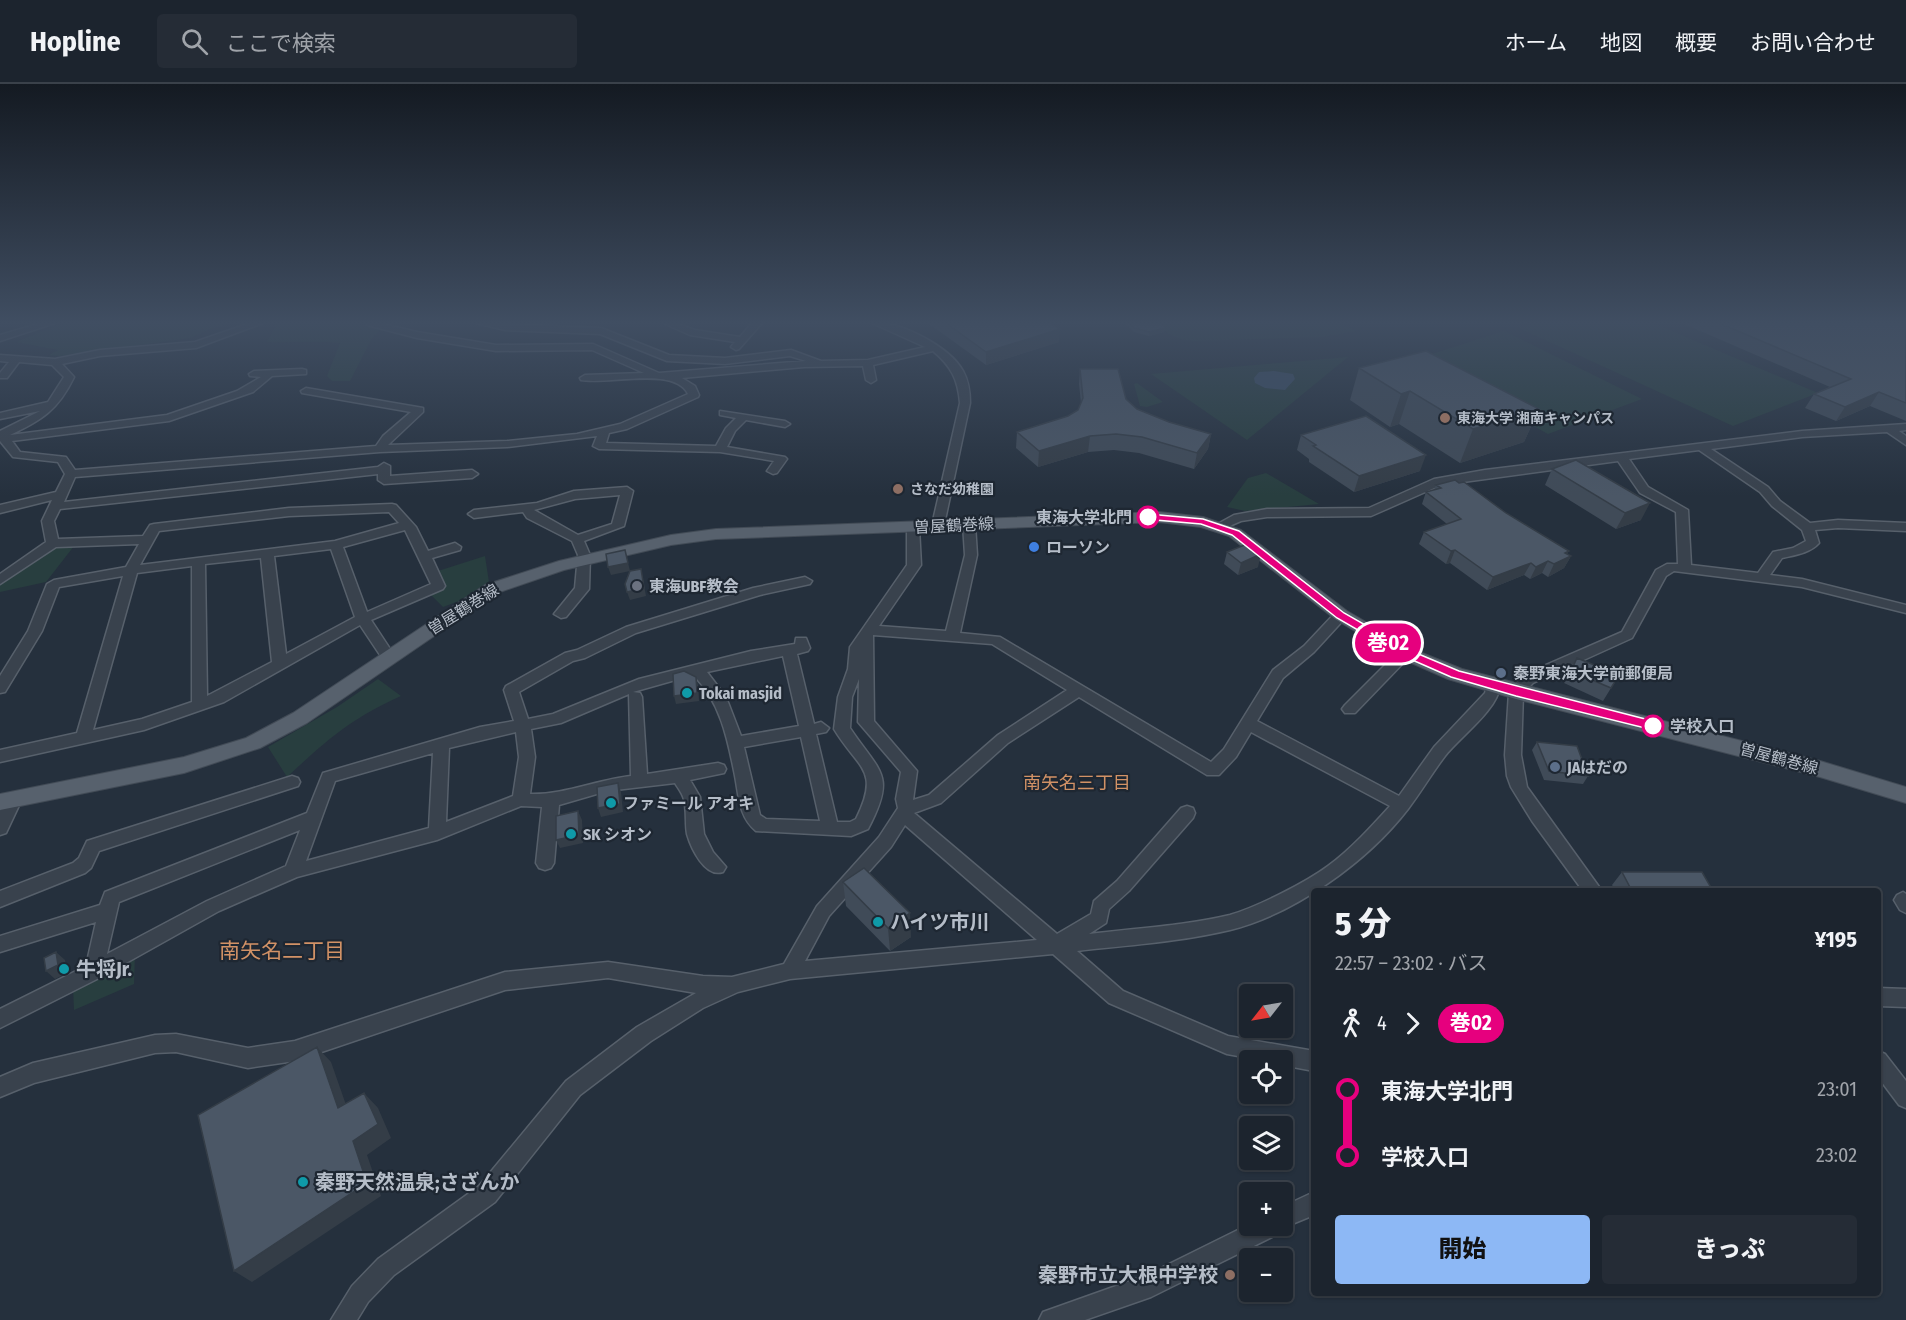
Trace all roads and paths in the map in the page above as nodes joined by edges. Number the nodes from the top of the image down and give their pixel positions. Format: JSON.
{"nodes":[{"id":1,"x":67,"y":381,"type":"edge"},
{"id":2,"x":265,"y":381,"type":"edge"},
{"id":3,"x":676,"y":381,"type":"edge"},
{"id":4,"x":962,"y":381,"type":"edge"},
{"id":5,"x":306,"y":391,"type":"dead end"},
{"id":6,"x":53,"y":405,"type":"junction"},
{"id":7,"x":724,"y":413,"type":"dead end"},
{"id":8,"x":0,"y":416,"type":"edge"},
{"id":9,"x":744,"y":416,"type":"junction"},
{"id":10,"x":785,"y":424,"type":"dead end"},
{"id":11,"x":1906,"y":427,"type":"edge"},
{"id":12,"x":1889,"y":428,"type":"junction"},
{"id":13,"x":604,"y":433,"type":"junction"},
{"id":14,"x":5,"y":439,"type":"junction"},
{"id":15,"x":1906,"y":442,"type":"edge"},
{"id":16,"x":1701,"y":447,"type":"junction"},
{"id":17,"x":380,"y":449,"type":"junction"},
{"id":18,"x":720,"y":449,"type":"junction"},
{"id":19,"x":1622,"y":458,"type":"junction"},
{"id":20,"x":383,"y":470,"type":"junction"},
{"id":21,"x":773,"y":471,"type":"dead end"},
{"id":22,"x":71,"y":474,"type":"junction"},
{"id":23,"x":472,"y":474,"type":"dead end"},
{"id":24,"x":63,"y":494,"type":"junction"},
{"id":25,"x":56,"y":506,"type":"junction"},
{"id":26,"x":526,"y":508,"type":"junction"},
{"id":27,"x":0,"y":509,"type":"edge"},
{"id":28,"x":474,"y":514,"type":"dead end"},
{"id":29,"x":969,"y":524,"type":"junction"},
{"id":30,"x":407,"y":525,"type":"junction"},
{"id":31,"x":938,"y":525,"type":"junction"},
{"id":32,"x":1220,"y":526,"type":"junction"},
{"id":33,"x":913,"y":527,"type":"junction"},
{"id":34,"x":1808,"y":527,"type":"junction"},
{"id":35,"x":1906,"y":527,"type":"edge"},
{"id":36,"x":577,"y":539,"type":"junction"},
{"id":37,"x":148,"y":540,"type":"junction"},
{"id":38,"x":53,"y":543,"type":"junction"},
{"id":39,"x":336,"y":545,"type":"junction"},
{"id":40,"x":455,"y":547,"type":"dead end"},
{"id":41,"x":267,"y":553,"type":"junction"},
{"id":42,"x":425,"y":556,"type":"junction"},
{"id":43,"x":583,"y":560,"type":"junction"},
{"id":44,"x":198,"y":562,"type":"junction"},
{"id":45,"x":1685,"y":567,"type":"junction"},
{"id":46,"x":131,"y":570,"type":"junction"},
{"id":47,"x":1762,"y":577,"type":"junction"},
{"id":48,"x":0,"y":580,"type":"edge"},
{"id":49,"x":805,"y":581,"type":"dead end"},
{"id":50,"x":1906,"y":609,"type":"edge"},
{"id":51,"x":561,"y":614,"type":"dead end"},
{"id":52,"x":1341,"y":615,"type":"junction"},
{"id":53,"x":362,"y":618,"type":"junction"},
{"id":54,"x":863,"y":637,"type":"junction"},
{"id":55,"x":952,"y":637,"type":"junction"},
{"id":56,"x":1405,"y":653,"type":"junction"},
{"id":57,"x":389,"y":658,"type":"junction"},
{"id":58,"x":280,"y":665,"type":"junction"},
{"id":59,"x":695,"y":669,"type":"junction"},
{"id":60,"x":1493,"y":686,"type":"junction"},
{"id":61,"x":0,"y":688,"type":"edge"},
{"id":62,"x":1080,"y":689,"type":"junction"},
{"id":63,"x":1516,"y":692,"type":"junction"},
{"id":64,"x":634,"y":697,"type":"dead end"},
{"id":65,"x":200,"y":705,"type":"junction"},
{"id":66,"x":1350,"y":709,"type":"dead end"},
{"id":67,"x":1247,"y":723,"type":"junction"},
{"id":68,"x":524,"y":726,"type":"junction"},
{"id":69,"x":815,"y":729,"type":"junction"},
{"id":70,"x":83,"y":738,"type":"junction"},
{"id":71,"x":734,"y":743,"type":"junction"},
{"id":72,"x":441,"y":746,"type":"junction"},
{"id":73,"x":0,"y":756,"type":"edge"},
{"id":74,"x":718,"y":769,"type":"dead end"},
{"id":75,"x":679,"y":776,"type":"junction"},
{"id":76,"x":292,"y":782,"type":"dead end"},
{"id":77,"x":639,"y":782,"type":"junction"},
{"id":78,"x":1906,"y":795,"type":"edge"},
{"id":79,"x":7,"y":800,"type":"edge"},
{"id":80,"x":520,"y":800,"type":"junction"},
{"id":81,"x":551,"y":801,"type":"junction"},
{"id":82,"x":1402,"y":804,"type":"junction"},
{"id":83,"x":905,"y":812,"type":"junction"},
{"id":84,"x":1187,"y":813,"type":"dead end"},
{"id":85,"x":312,"y":818,"type":"junction"},
{"id":86,"x":0,"y":828,"type":"edge"},
{"id":87,"x":830,"y":828,"type":"junction"},
{"id":88,"x":437,"y":833,"type":"junction"},
{"id":89,"x":545,"y":863,"type":"dead end"},
{"id":90,"x":717,"y":867,"type":"dead end"},
{"id":91,"x":293,"y":871,"type":"junction"},
{"id":92,"x":1591,"y":888,"type":"edge"},
{"id":93,"x":0,"y":898,"type":"edge"},
{"id":94,"x":107,"y":911,"type":"junction"},
{"id":95,"x":0,"y":944,"type":"edge"},
{"id":96,"x":1055,"y":944,"type":"junction"},
{"id":97,"x":94,"y":971,"type":"junction"},
{"id":98,"x":790,"y":971,"type":"junction"},
{"id":99,"x":735,"y":984,"type":"junction"},
{"id":100,"x":1881,"y":997,"type":"edge"},
{"id":101,"x":1906,"y":998,"type":"edge"},
{"id":102,"x":0,"y":1019,"type":"edge"},
{"id":103,"x":1311,"y":1060,"type":"edge"},
{"id":104,"x":1881,"y":1065,"type":"edge"},
{"id":105,"x":0,"y":1088,"type":"edge"},
{"id":106,"x":1906,"y":1098,"type":"edge"},
{"id":107,"x":1311,"y":1204,"type":"edge"},
{"id":108,"x":1293,"y":1214,"type":"edge"},
{"id":109,"x":1250,"y":1236,"type":"edge"},
{"id":110,"x":1057,"y":1319,"type":"edge"},
{"id":111,"x":343,"y":1320,"type":"edge"}],
"edges":[{"from":1,"to":6,"type":"street"},
{"from":2,"to":14,"type":"street"},
{"from":3,"to":13,"type":"street"},
{"from":4,"to":31,"type":"street"},
{"from":5,"to":17,"type":"street"},
{"from":6,"to":8,"type":"street"},
{"from":6,"to":14,"type":"street"},
{"from":7,"to":9,"type":"street"},
{"from":9,"to":10,"type":"street"},
{"from":9,"to":18,"type":"street"},
{"from":11,"to":12,"type":"street"},
{"from":12,"to":15,"type":"street"},
{"from":12,"to":16,"type":"street"},
{"from":13,"to":17,"type":"street"},
{"from":13,"to":18,"type":"street"},
{"from":14,"to":22,"type":"street"},
{"from":16,"to":19,"type":"street"},
{"from":16,"to":34,"type":"street"},
{"from":17,"to":20,"type":"street"},
{"from":17,"to":22,"type":"street"},
{"from":18,"to":21,"type":"street"},
{"from":19,"to":32,"type":"street"},
{"from":19,"to":45,"type":"street"},
{"from":20,"to":23,"type":"street"},
{"from":20,"to":25,"type":"street"},
{"from":22,"to":24,"type":"street"},
{"from":24,"to":25,"type":"street"},
{"from":24,"to":27,"type":"street"},
{"from":25,"to":38,"type":"street"},
{"from":26,"to":28,"type":"street"},
{"from":26,"to":36,"type":"street"},
{"from":26,"to":36,"type":"street"},
{"from":29,"to":31,"type":"main road","name":"曽屋鶴巻線"},
{"from":29,"to":32,"type":"main road","name":"曽屋鶴巻線"},
{"from":29,"to":55,"type":"street"},
{"from":30,"to":37,"type":"street"},
{"from":30,"to":39,"type":"street"},
{"from":30,"to":42,"type":"street"},
{"from":31,"to":33,"type":"main road","name":"曽屋鶴巻線"},
{"from":32,"to":52,"type":"main road","name":"曽屋鶴巻線"},
{"from":33,"to":43,"type":"main road","name":"曽屋鶴巻線"},
{"from":33,"to":54,"type":"street"},
{"from":34,"to":35,"type":"street"},
{"from":34,"to":47,"type":"street"},
{"from":36,"to":43,"type":"street"},
{"from":37,"to":38,"type":"street"},
{"from":37,"to":46,"type":"street"},
{"from":38,"to":48,"type":"street"},
{"from":39,"to":41,"type":"street"},
{"from":39,"to":53,"type":"street"},
{"from":40,"to":42,"type":"street"},
{"from":41,"to":44,"type":"street"},
{"from":41,"to":58,"type":"street"},
{"from":42,"to":53,"type":"street"},
{"from":43,"to":51,"type":"street"},
{"from":43,"to":57,"type":"main road","name":"曽屋鶴巻線"},
{"from":44,"to":46,"type":"street"},
{"from":44,"to":65,"type":"street"},
{"from":45,"to":47,"type":"street"},
{"from":45,"to":63,"type":"street"},
{"from":46,"to":61,"type":"street"},
{"from":46,"to":70,"type":"street"},
{"from":47,"to":50,"type":"street"},
{"from":49,"to":68,"type":"street"},
{"from":52,"to":56,"type":"main road","name":"曽屋鶴巻線"},
{"from":52,"to":67,"type":"street"},
{"from":53,"to":57,"type":"street"},
{"from":53,"to":58,"type":"street"},
{"from":54,"to":55,"type":"street"},
{"from":54,"to":83,"type":"street"},
{"from":54,"to":87,"type":"street"},
{"from":55,"to":62,"type":"street"},
{"from":56,"to":60,"type":"main road","name":"曽屋鶴巻線"},
{"from":56,"to":66,"type":"street"},
{"from":57,"to":79,"type":"main road","name":"曽屋鶴巻線"},
{"from":58,"to":65,"type":"street"},
{"from":59,"to":68,"type":"street"},
{"from":59,"to":69,"type":"street"},
{"from":59,"to":71,"type":"street"},
{"from":60,"to":63,"type":"main road","name":"曽屋鶴巻線"},
{"from":60,"to":82,"type":"street"},
{"from":62,"to":67,"type":"street"},
{"from":62,"to":83,"type":"street"},
{"from":63,"to":78,"type":"main road","name":"曽屋鶴巻線"},
{"from":63,"to":92,"type":"street"},
{"from":64,"to":77,"type":"street"},
{"from":65,"to":70,"type":"street"},
{"from":67,"to":82,"type":"street"},
{"from":68,"to":72,"type":"street"},
{"from":68,"to":80,"type":"street"},
{"from":69,"to":71,"type":"street"},
{"from":69,"to":87,"type":"street"},
{"from":70,"to":73,"type":"street"},
{"from":71,"to":87,"type":"street"},
{"from":72,"to":85,"type":"street"},
{"from":72,"to":88,"type":"street"},
{"from":74,"to":75,"type":"street"},
{"from":75,"to":77,"type":"street"},
{"from":75,"to":90,"type":"street"},
{"from":76,"to":93,"type":"street"},
{"from":77,"to":81,"type":"street"},
{"from":79,"to":86,"type":"street"},
{"from":80,"to":81,"type":"street"},
{"from":80,"to":88,"type":"street"},
{"from":81,"to":89,"type":"street"},
{"from":82,"to":96,"type":"street"},
{"from":83,"to":96,"type":"street"},
{"from":83,"to":98,"type":"street"},
{"from":84,"to":96,"type":"street"},
{"from":85,"to":91,"type":"street"},
{"from":85,"to":94,"type":"street"},
{"from":88,"to":91,"type":"street"},
{"from":91,"to":97,"type":"street"},
{"from":94,"to":95,"type":"street"},
{"from":94,"to":97,"type":"street"},
{"from":96,"to":98,"type":"street"},
{"from":96,"to":103,"type":"street"},
{"from":97,"to":102,"type":"street"},
{"from":98,"to":99,"type":"street"},
{"from":99,"to":105,"type":"street"},
{"from":99,"to":111,"type":"street"},
{"from":100,"to":101,"type":"street"},
{"from":104,"to":106,"type":"street"},
{"from":107,"to":108,"type":"street"},
{"from":109,"to":110,"type":"street"}]}
